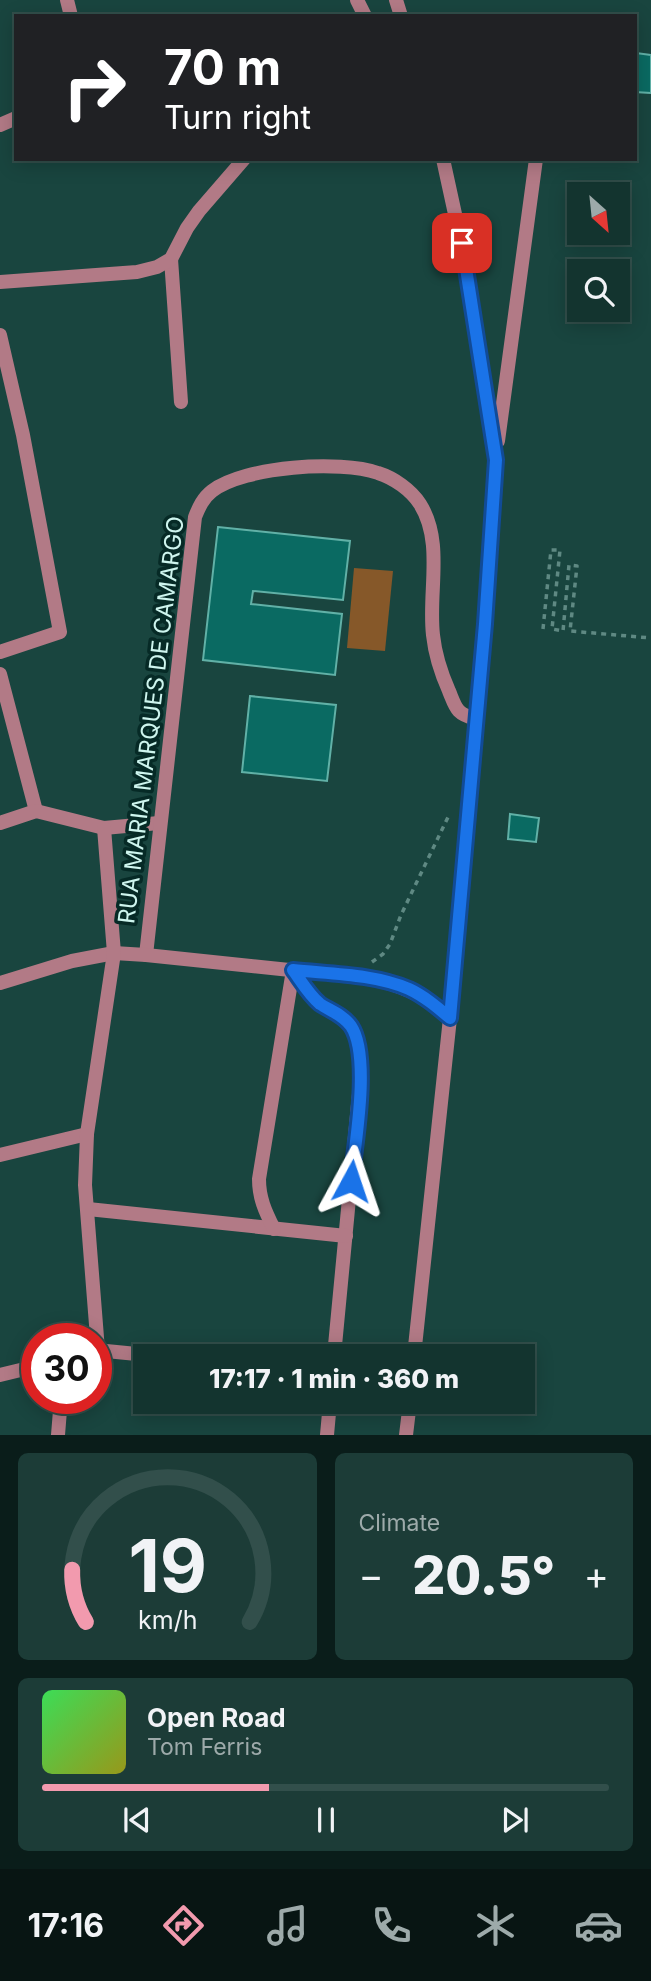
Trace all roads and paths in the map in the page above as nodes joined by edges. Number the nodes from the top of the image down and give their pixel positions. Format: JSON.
{"nodes":[{"id":1,"x":242,"y":161,"type":"edge"},
{"id":2,"x":443,"y":161,"type":"edge"},
{"id":3,"x":536,"y":161,"type":"edge"},
{"id":4,"x":171,"y":259,"type":"junction"},
{"id":5,"x":0,"y":282,"type":"edge"},
{"id":6,"x":0,"y":335,"type":"edge"},
{"id":7,"x":181,"y":401,"type":"dead end"},
{"id":8,"x":496,"y":460,"type":"junction"},
{"id":9,"x":543,"y":629,"type":"dead end"},
{"id":10,"x":651,"y":638,"type":"edge"},
{"id":11,"x":0,"y":652,"type":"edge"},
{"id":12,"x":0,"y":674,"type":"edge"},
{"id":13,"x":476,"y":719,"type":"junction"},
{"id":14,"x":469,"y":803,"type":"junction"},
{"id":15,"x":36,"y":811,"type":"junction"},
{"id":16,"x":0,"y":823,"type":"edge"},
{"id":17,"x":159,"y":823,"type":"junction"},
{"id":18,"x":104,"y":828,"type":"junction"},
{"id":19,"x":114,"y":953,"type":"junction"},
{"id":20,"x":146,"y":955,"type":"junction"},
{"id":21,"x":293,"y":970,"type":"junction"},
{"id":22,"x":366,"y":978,"type":"junction"},
{"id":23,"x":0,"y":984,"type":"edge"},
{"id":24,"x":450,"y":1018,"type":"junction"},
{"id":25,"x":87,"y":1134,"type":"junction"},
{"id":26,"x":0,"y":1155,"type":"edge"},
{"id":27,"x":88,"y":1209,"type":"junction"},
{"id":28,"x":274,"y":1228,"type":"junction"},
{"id":29,"x":346,"y":1236,"type":"junction"},
{"id":30,"x":95,"y":1323,"type":"edge"},
{"id":31,"x":335,"y":1344,"type":"edge"},
{"id":32,"x":415,"y":1344,"type":"edge"},
{"id":33,"x":112,"y":1352,"type":"edge"},
{"id":34,"x":133,"y":1354,"type":"edge"},
{"id":35,"x":21,"y":1370,"type":"edge"},
{"id":36,"x":0,"y":1375,"type":"edge"},
{"id":37,"x":60,"y":1414,"type":"edge"},
{"id":38,"x":329,"y":1414,"type":"edge"},
{"id":39,"x":409,"y":1414,"type":"edge"},
{"id":40,"x":58,"y":1435,"type":"edge"},
{"id":41,"x":327,"y":1435,"type":"edge"},
{"id":42,"x":406,"y":1435,"type":"edge"}],
"edges":[{"from":1,"to":4,"type":"street"},
{"from":2,"to":8,"type":"street"},
{"from":3,"to":8,"type":"street"},
{"from":4,"to":5,"type":"street"},
{"from":4,"to":7,"type":"street"},
{"from":6,"to":11,"type":"street"},
{"from":8,"to":13,"type":"street"},
{"from":9,"to":10,"type":"path"},
{"from":12,"to":15,"type":"street"},
{"from":13,"to":14,"type":"street"},
{"from":13,"to":17,"type":"street","name":"RUA MARIA MARQUES DE CAMARGO"},
{"from":14,"to":22,"type":"path"},
{"from":14,"to":24,"type":"street"},
{"from":15,"to":16,"type":"street"},
{"from":15,"to":18,"type":"street"},
{"from":17,"to":18,"type":"street"},
{"from":17,"to":20,"type":"street","name":"RUA MARIA MARQUES DE CAMARGO"},
{"from":18,"to":19,"type":"street","name":"RUA MARIA MARQUES DE CAMARGO"},
{"from":19,"to":20,"type":"street"},
{"from":19,"to":23,"type":"street"},
{"from":19,"to":25,"type":"street","name":"RUA MARIA MARQUES DE CAMARGO"},
{"from":20,"to":21,"type":"street"},
{"from":21,"to":22,"type":"street"},
{"from":21,"to":28,"type":"street"},
{"from":21,"to":29,"type":"street"},
{"from":22,"to":24,"type":"street"},
{"from":24,"to":32,"type":"street"},
{"from":25,"to":26,"type":"street"},
{"from":25,"to":27,"type":"street","name":"RUA MARIA MARQUES DE CAMARGO"},
{"from":27,"to":28,"type":"street"},
{"from":27,"to":30,"type":"street","name":"RUA MARIA MARQUES DE CAMARGO"},
{"from":28,"to":29,"type":"street"},
{"from":29,"to":31,"type":"street"},
{"from":33,"to":34,"type":"street"},
{"from":35,"to":36,"type":"street"},
{"from":37,"to":40,"type":"street"},
{"from":38,"to":41,"type":"street"},
{"from":39,"to":42,"type":"street"}]}
